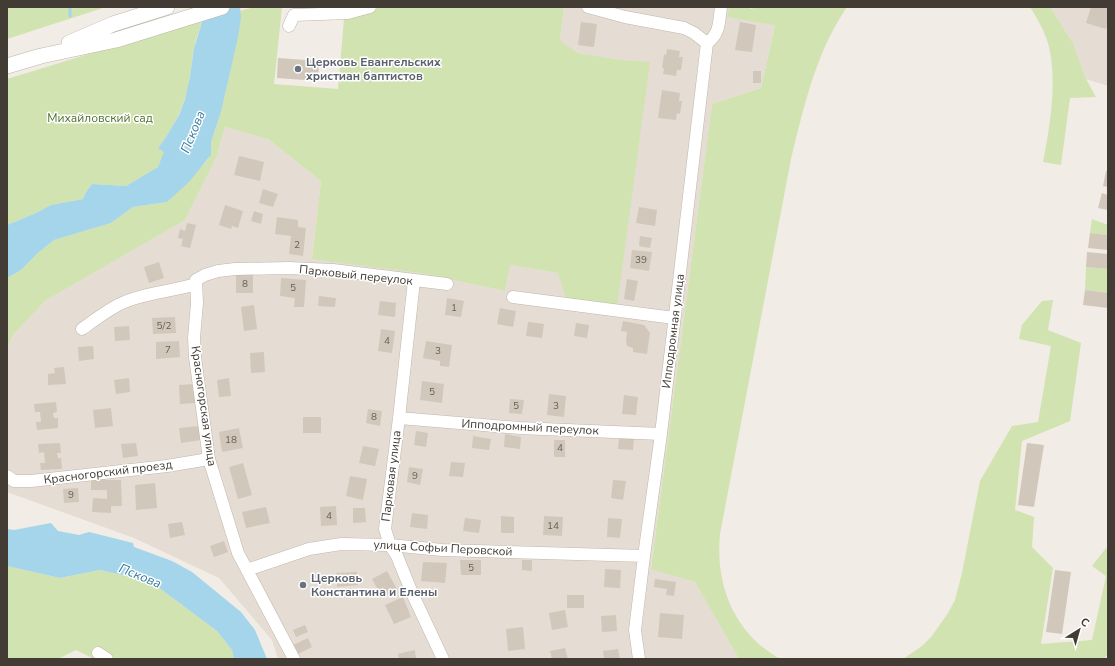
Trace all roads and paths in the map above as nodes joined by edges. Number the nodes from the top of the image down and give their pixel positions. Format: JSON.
{"nodes":[{"id":1,"x":167,"y":7,"type":"edge"},
{"id":2,"x":222,"y":7,"type":"edge"},
{"id":3,"x":370,"y":7,"type":"edge"},
{"id":4,"x":588,"y":7,"type":"edge"},
{"id":5,"x":720,"y":7,"type":"edge"},
{"id":6,"x":289,"y":26,"type":"dead end"},
{"id":7,"x":707,"y":44,"type":"junction"},
{"id":8,"x":41,"y":56,"type":"junction"},
{"id":9,"x":7,"y":66,"type":"edge"},
{"id":10,"x":414,"y":281,"type":"junction"},
{"id":11,"x":196,"y":282,"type":"junction"},
{"id":12,"x":447,"y":284,"type":"dead end"},
{"id":13,"x":513,"y":298,"type":"dead end"},
{"id":14,"x":674,"y":318,"type":"junction"},
{"id":15,"x":82,"y":329,"type":"dead end"},
{"id":16,"x":399,"y":418,"type":"junction"},
{"id":17,"x":661,"y":434,"type":"junction"},
{"id":18,"x":209,"y":459,"type":"junction"},
{"id":19,"x":7,"y":476,"type":"edge"},
{"id":20,"x":390,"y":545,"type":"junction"},
{"id":21,"x":644,"y":556,"type":"junction"},
{"id":22,"x":247,"y":570,"type":"junction"},
{"id":23,"x":294,"y":659,"type":"edge"},
{"id":24,"x":443,"y":659,"type":"edge"},
{"id":25,"x":640,"y":659,"type":"edge"}],
"edges":[{"from":1,"to":8,"type":"street"},
{"from":2,"to":8,"type":"street"},
{"from":3,"to":6,"type":"street"},
{"from":4,"to":7,"type":"street"},
{"from":5,"to":7,"type":"street","name":"Ипподромная улица"},
{"from":7,"to":14,"type":"street","name":"Ипподромная улица"},
{"from":8,"to":9,"type":"street"},
{"from":10,"to":11,"type":"street","name":"Парковый переулок"},
{"from":10,"to":12,"type":"street","name":"Парковый переулок"},
{"from":10,"to":16,"type":"street","name":"Парковая улица"},
{"from":11,"to":15,"type":"street"},
{"from":11,"to":18,"type":"street","name":"Красногорская улица"},
{"from":13,"to":14,"type":"street"},
{"from":14,"to":17,"type":"street","name":"Ипподромная улица"},
{"from":16,"to":17,"type":"street","name":"Ипподромный переулок"},
{"from":16,"to":20,"type":"street","name":"Парковая улица"},
{"from":17,"to":21,"type":"street","name":"Ипподромная улица"},
{"from":18,"to":19,"type":"street","name":"Красногорский проезд"},
{"from":18,"to":22,"type":"street","name":"Красногорская улица"},
{"from":20,"to":21,"type":"street","name":"улица Софьи Перовской"},
{"from":20,"to":22,"type":"street","name":"улица Софьи Перовской"},
{"from":20,"to":24,"type":"street","name":"Парковая улица"},
{"from":21,"to":25,"type":"street","name":"Ипподромная улица"},
{"from":22,"to":23,"type":"street","name":"Красногорская улица"}]}
